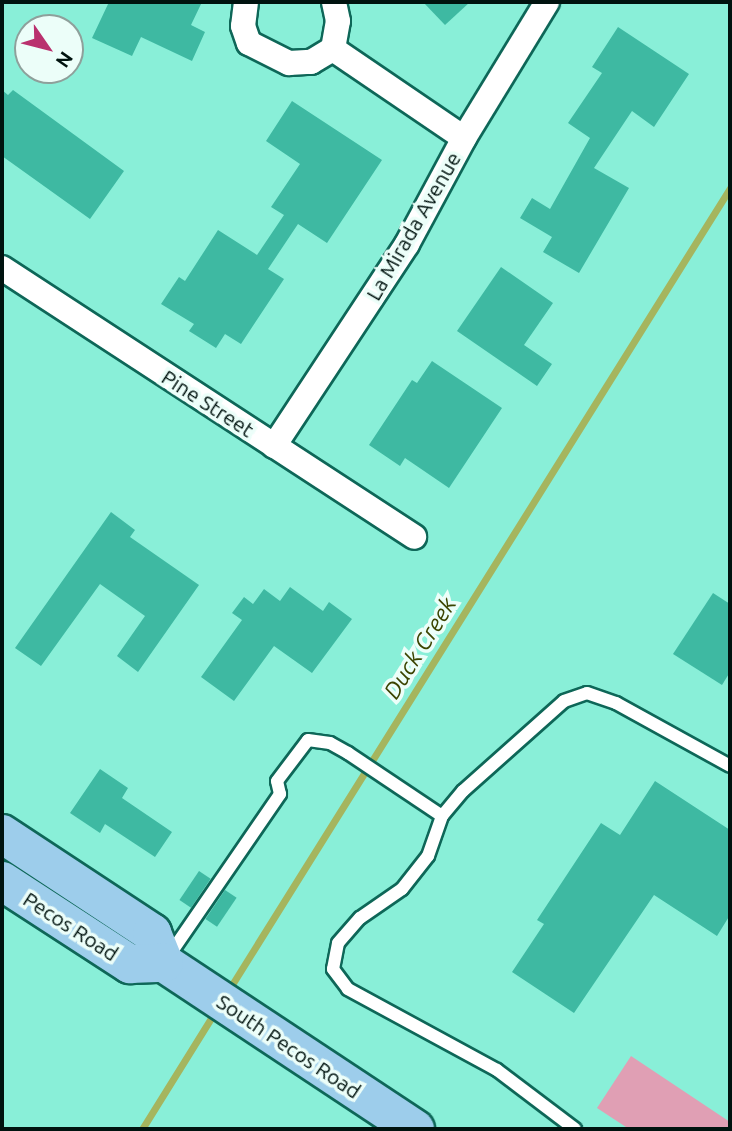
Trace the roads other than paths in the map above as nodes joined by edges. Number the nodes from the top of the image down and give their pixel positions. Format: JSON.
{"nodes":[{"id":1,"x":246,"y":2,"type":"edge"},
{"id":2,"x":334,"y":2,"type":"edge"},
{"id":3,"x":547,"y":2,"type":"edge"},
{"id":4,"x":333,"y":49,"type":"junction"},
{"id":5,"x":464,"y":138,"type":"junction"},
{"id":6,"x":2,"y":268,"type":"edge"},
{"id":7,"x":274,"y":446,"type":"junction"},
{"id":8,"x":414,"y":537,"type":"dead end"},
{"id":9,"x":730,"y":766,"type":"edge"},
{"id":10,"x":442,"y":816,"type":"junction"},
{"id":11,"x":2,"y":834,"type":"edge"},
{"id":12,"x":2,"y":881,"type":"edge"},
{"id":13,"x":165,"y":969,"type":"junction"},
{"id":14,"x":415,"y":1129,"type":"edge"},
{"id":15,"x":575,"y":1129,"type":"edge"}],
"edges":[{"from":1,"to":4,"type":"street"},
{"from":2,"to":4,"type":"street"},
{"from":3,"to":5,"type":"street","name":"La Mirada Avenue"},
{"from":4,"to":5,"type":"street"},
{"from":5,"to":7,"type":"street","name":"La Mirada Avenue"},
{"from":6,"to":7,"type":"street","name":"Pine Street"},
{"from":7,"to":8,"type":"street","name":"Pine Street"},
{"from":9,"to":10,"type":"lane"},
{"from":10,"to":13,"type":"lane"},
{"from":10,"to":15,"type":"lane"},
{"from":11,"to":13,"type":"main road"},
{"from":12,"to":13,"type":"main road","name":"Pecos Road"},
{"from":13,"to":14,"type":"main road","name":"South Pecos Road"}]}
